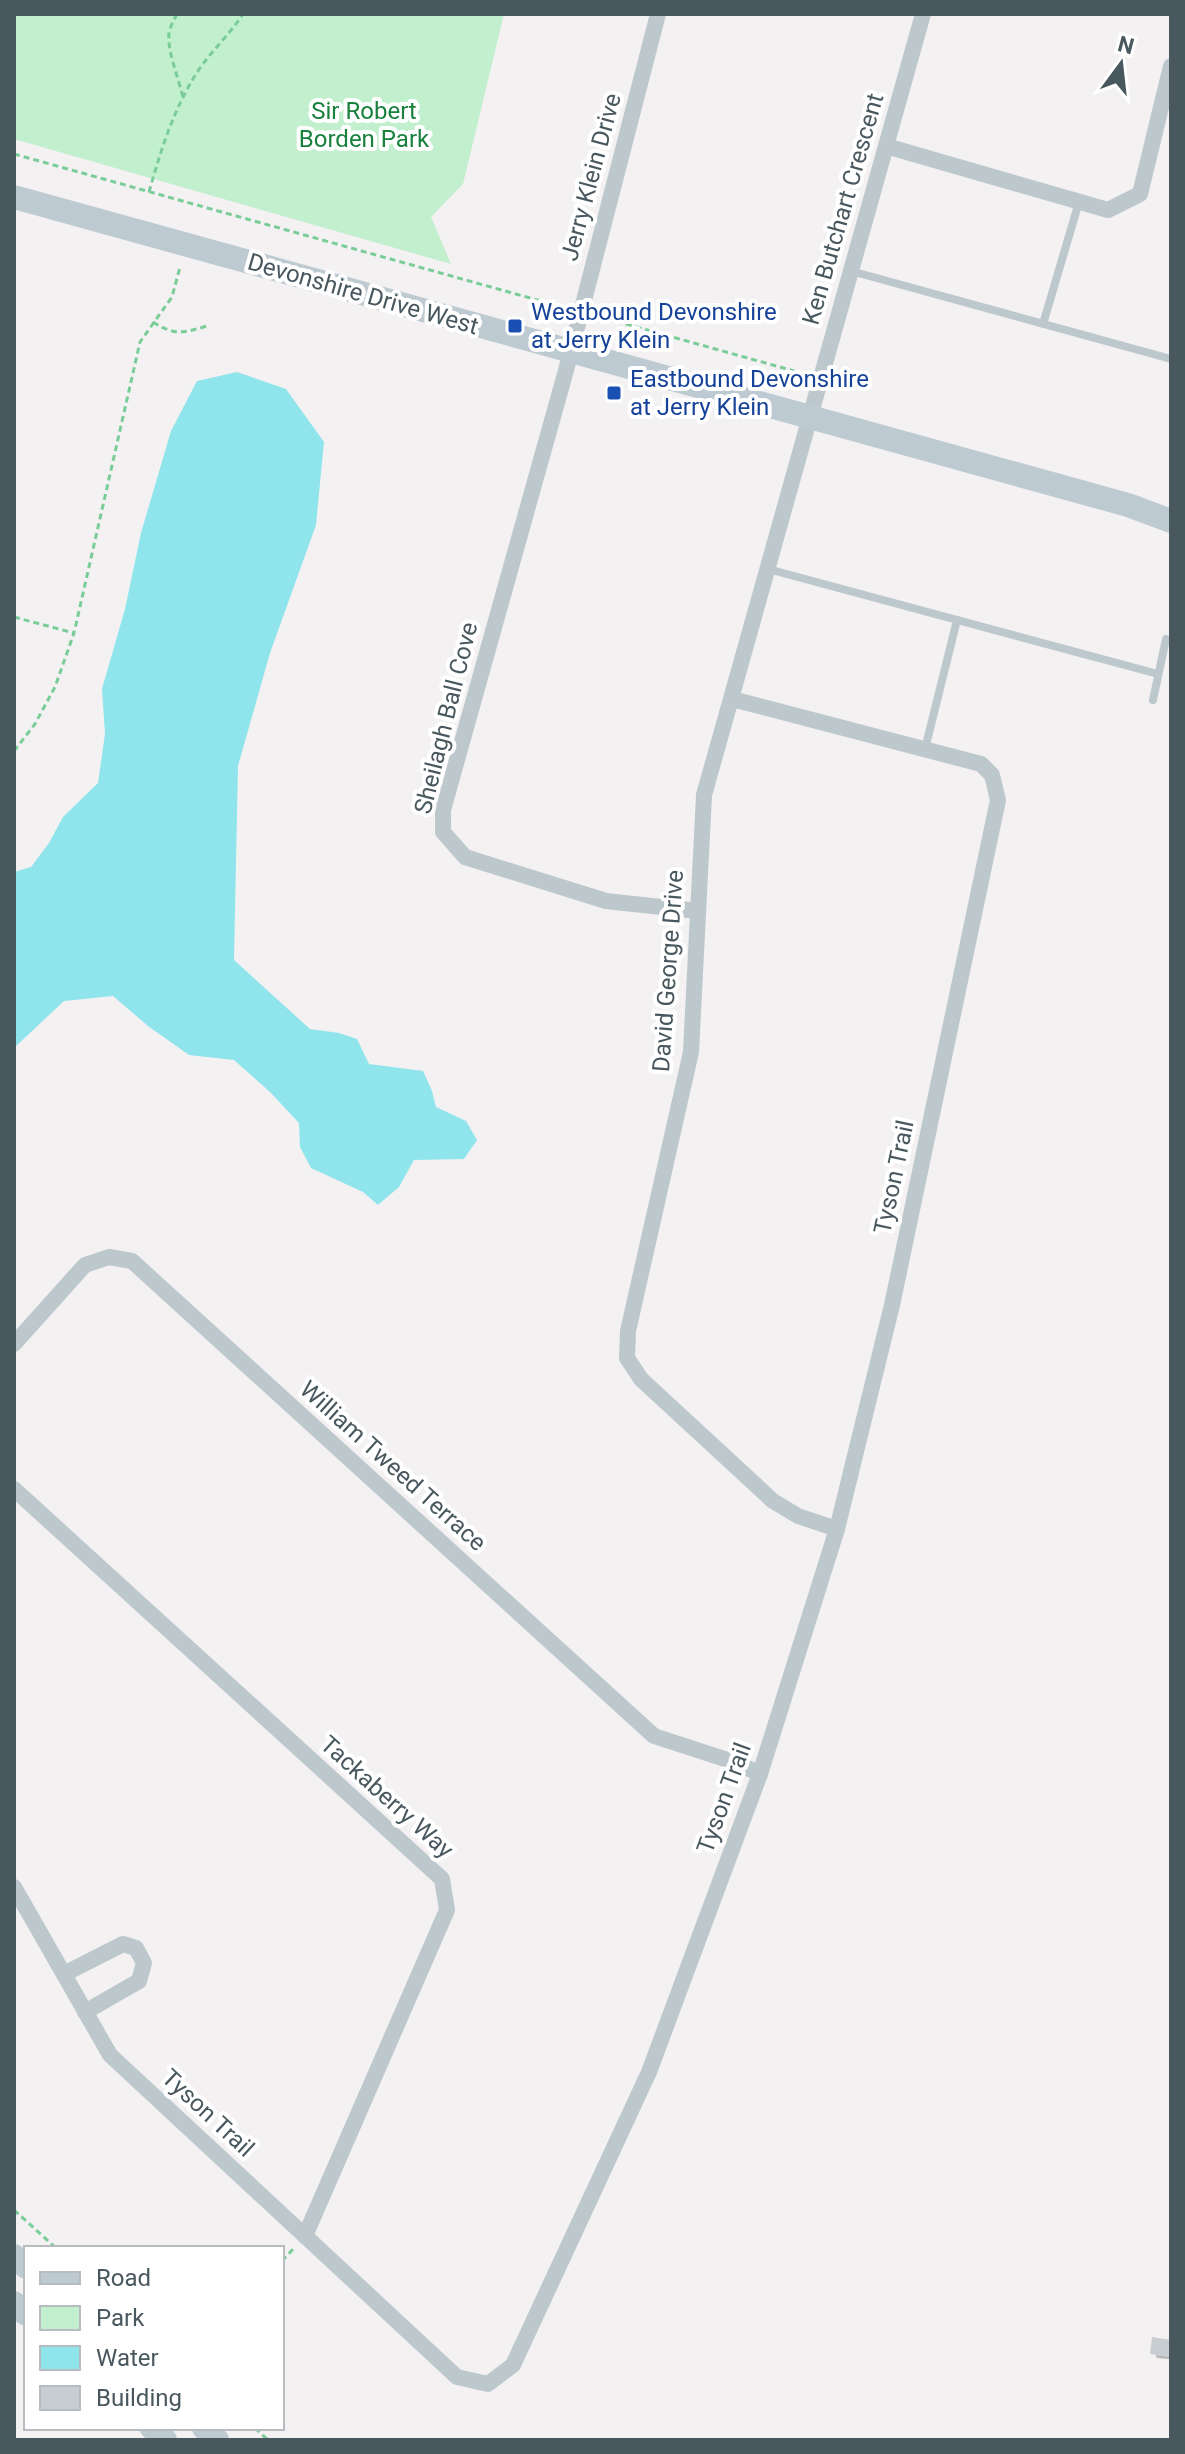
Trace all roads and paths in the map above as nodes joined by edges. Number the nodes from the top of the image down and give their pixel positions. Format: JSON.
{"nodes":[{"id":1,"x":177,"y":14,"type":"edge"},
{"id":2,"x":243,"y":14,"type":"edge"},
{"id":3,"x":658,"y":14,"type":"edge"},
{"id":4,"x":923,"y":14,"type":"edge"},
{"id":5,"x":1171,"y":66,"type":"edge"},
{"id":6,"x":183,"y":98,"type":"junction"},
{"id":7,"x":886,"y":146,"type":"junction"},
{"id":8,"x":14,"y":154,"type":"edge"},
{"id":9,"x":149,"y":192,"type":"junction"},
{"id":10,"x":14,"y":197,"type":"edge"},
{"id":11,"x":1079,"y":202,"type":"junction"},
{"id":12,"x":180,"y":267,"type":"dead end"},
{"id":13,"x":851,"y":271,"type":"junction"},
{"id":14,"x":580,"y":312,"type":"junction"},
{"id":15,"x":153,"y":322,"type":"junction"},
{"id":16,"x":1043,"y":324,"type":"junction"},
{"id":17,"x":207,"y":326,"type":"dead end"},
{"id":18,"x":570,"y":352,"type":"junction"},
{"id":19,"x":1171,"y":359,"type":"edge"},
{"id":20,"x":820,"y":378,"type":"junction"},
{"id":21,"x":810,"y":416,"type":"junction"},
{"id":22,"x":1128,"y":505,"type":"junction"},
{"id":23,"x":1171,"y":511,"type":"edge"},
{"id":24,"x":1171,"y":521,"type":"edge"},
{"id":25,"x":768,"y":569,"type":"junction"},
{"id":26,"x":14,"y":617,"type":"edge"},
{"id":27,"x":957,"y":620,"type":"junction"},
{"id":28,"x":74,"y":633,"type":"junction"},
{"id":29,"x":1166,"y":639,"type":"dead end"},
{"id":30,"x":1158,"y":674,"type":"junction"},
{"id":31,"x":732,"y":699,"type":"junction"},
{"id":32,"x":1153,"y":700,"type":"dead end"},
{"id":33,"x":925,"y":749,"type":"junction"},
{"id":34,"x":14,"y":751,"type":"edge"},
{"id":35,"x":698,"y":911,"type":"junction"},
{"id":36,"x":14,"y":1344,"type":"edge"},
{"id":37,"x":14,"y":1489,"type":"edge"},
{"id":38,"x":837,"y":1529,"type":"junction"},
{"id":39,"x":760,"y":1774,"type":"junction"},
{"id":40,"x":14,"y":1887,"type":"edge"},
{"id":41,"x":64,"y":1974,"type":"junction"},
{"id":42,"x":85,"y":2012,"type":"junction"},
{"id":43,"x":14,"y":2210,"type":"edge"},
{"id":44,"x":305,"y":2236,"type":"junction"},
{"id":45,"x":54,"y":2246,"type":"edge"}],
"edges":[{"from":1,"to":6,"type":"path"},
{"from":2,"to":6,"type":"path"},
{"from":3,"to":14,"type":"street","name":"Jerry Klein Drive"},
{"from":4,"to":7,"type":"street","name":"Ken Butchart Crescent"},
{"from":5,"to":11,"type":"street"},
{"from":6,"to":9,"type":"path"},
{"from":7,"to":11,"type":"street"},
{"from":7,"to":13,"type":"street","name":"Ken Butchart Crescent"},
{"from":8,"to":9,"type":"path"},
{"from":9,"to":14,"type":"path"},
{"from":10,"to":18,"type":"street","name":"Devonshire Drive West"},
{"from":11,"to":16,"type":"lane"},
{"from":12,"to":15,"type":"path"},
{"from":13,"to":16,"type":"lane"},
{"from":13,"to":20,"type":"street","name":"Ken Butchart Crescent"},
{"from":14,"to":18,"type":"street","name":"Jerry Klein Drive"},
{"from":14,"to":20,"type":"path"},
{"from":15,"to":17,"type":"path"},
{"from":15,"to":28,"type":"path"},
{"from":16,"to":19,"type":"lane"},
{"from":18,"to":21,"type":"street","name":"Devonshire Drive West"},
{"from":18,"to":35,"type":"street","name":"Sheilagh Ball Cove"},
{"from":20,"to":21,"type":"street","name":"Ken Butchart Crescent"},
{"from":21,"to":22,"type":"street","name":"Devonshire Drive West"},
{"from":21,"to":25,"type":"street","name":"David George Drive"},
{"from":22,"to":23,"type":"street","name":"Devonshire Drive West"},
{"from":22,"to":24,"type":"street","name":"Devonshire Drive West"},
{"from":25,"to":27,"type":"lane"},
{"from":25,"to":31,"type":"street","name":"David George Drive"},
{"from":26,"to":28,"type":"path"},
{"from":27,"to":30,"type":"lane"},
{"from":27,"to":33,"type":"lane"},
{"from":28,"to":34,"type":"path"},
{"from":29,"to":30,"type":"lane"},
{"from":30,"to":32,"type":"lane"},
{"from":31,"to":33,"type":"street","name":"Tyson Trail"},
{"from":31,"to":35,"type":"street","name":"David George Drive"},
{"from":33,"to":38,"type":"street","name":"Tyson Trail"},
{"from":35,"to":38,"type":"street","name":"David George Drive"},
{"from":36,"to":39,"type":"street","name":"William Tweed Terrace"},
{"from":37,"to":44,"type":"street","name":"Tackaberry Way"},
{"from":38,"to":39,"type":"street","name":"Tyson Trail"},
{"from":39,"to":44,"type":"street","name":"Tyson Trail"},
{"from":40,"to":41,"type":"street","name":"Tyson Trail"},
{"from":41,"to":42,"type":"street","name":"Tyson Trail"},
{"from":41,"to":42,"type":"street"},
{"from":42,"to":44,"type":"street","name":"Tyson Trail"},
{"from":43,"to":45,"type":"path"}]}
